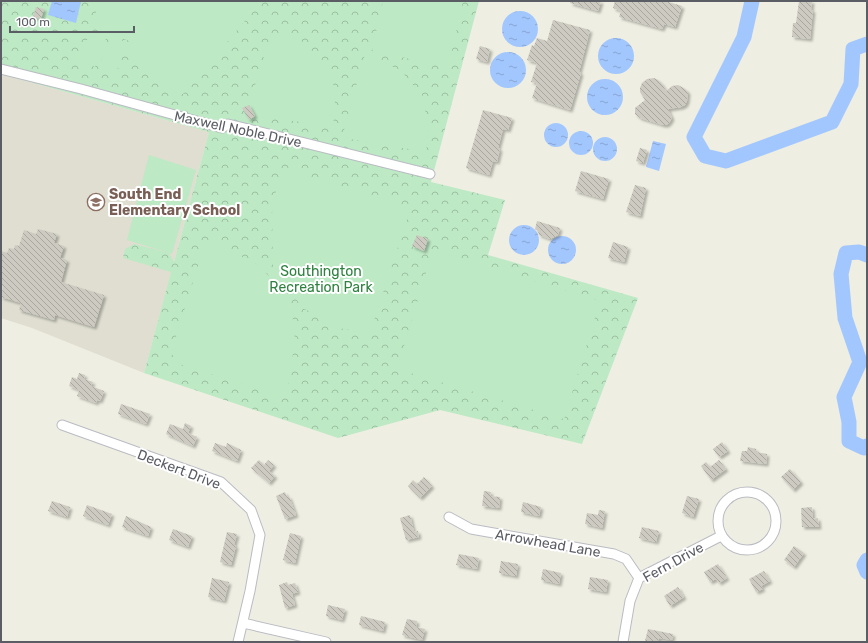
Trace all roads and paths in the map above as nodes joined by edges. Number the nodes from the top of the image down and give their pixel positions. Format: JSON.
{"nodes":[{"id":1,"x":1,"y":69,"type":"edge"},
{"id":2,"x":430,"y":174,"type":"dead end"},
{"id":3,"x":62,"y":425,"type":"dead end"},
{"id":4,"x":449,"y":517,"type":"dead end"},
{"id":5,"x":722,"y":536,"type":"junction"},
{"id":6,"x":639,"y":578,"type":"junction"},
{"id":7,"x":242,"y":624,"type":"junction"},
{"id":8,"x":238,"y":642,"type":"edge"},
{"id":9,"x":326,"y":642,"type":"edge"},
{"id":10,"x":623,"y":642,"type":"edge"}],
"edges":[{"from":1,"to":2,"type":"street","name":"Maxwell Noble Drive"},
{"from":3,"to":7,"type":"street","name":"Deckert Drive"},
{"from":4,"to":6,"type":"street","name":"Arrowhead Lane"},
{"from":5,"to":5,"type":"street"},
{"from":5,"to":6,"type":"street","name":"Fern Drive"},
{"from":6,"to":10,"type":"street","name":"Fern Drive"},
{"from":7,"to":8,"type":"street","name":"Deckert Drive"},
{"from":7,"to":9,"type":"street"}]}
